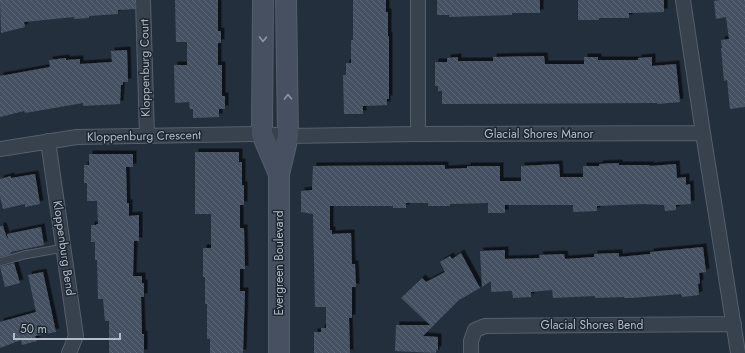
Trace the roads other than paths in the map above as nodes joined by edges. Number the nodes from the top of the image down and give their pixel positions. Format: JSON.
{"nodes":[{"id":1,"x":143,"y":0,"type":"edge"},
{"id":2,"x":263,"y":0,"type":"edge"},
{"id":3,"x":286,"y":0,"type":"edge"},
{"id":4,"x":418,"y":0,"type":"edge"},
{"id":5,"x":683,"y":0,"type":"edge"},
{"id":6,"x":703,"y":133,"type":"junction"},
{"id":7,"x":262,"y":134,"type":"junction"},
{"id":8,"x":418,"y":134,"type":"junction"},
{"id":9,"x":147,"y":136,"type":"junction"},
{"id":10,"x":288,"y":136,"type":"junction"},
{"id":11,"x":48,"y":141,"type":"junction"},
{"id":12,"x":0,"y":149,"type":"edge"},
{"id":13,"x":279,"y":174,"type":"junction"},
{"id":14,"x":64,"y":248,"type":"junction"},
{"id":15,"x":0,"y":262,"type":"edge"},
{"id":16,"x":734,"y":324,"type":"junction"},
{"id":17,"x":69,"y":353,"type":"edge"},
{"id":18,"x":279,"y":353,"type":"edge"},
{"id":19,"x":471,"y":353,"type":"edge"},
{"id":20,"x":738,"y":353,"type":"edge"}],
"edges":[{"from":1,"to":9,"type":"street","name":"Kloppenburg Court"},
{"from":2,"to":7,"type":"street","name":"Evergreen Boulevard","one_way":true},
{"from":10,"to":3,"type":"street","one_way":true},
{"from":4,"to":8,"type":"street"},
{"from":5,"to":6,"type":"street"},
{"from":6,"to":8,"type":"street","name":"Glacial Shores Manor"},
{"from":6,"to":16,"type":"street"},
{"from":7,"to":9,"type":"street","name":"Kloppenburg Crescent"},
{"from":7,"to":10,"type":"street","name":"Kloppenburg Crescent"},
{"from":7,"to":13,"type":"street","name":"Evergreen Boulevard"},
{"from":8,"to":10,"type":"street","name":"Glacial Shores Manor"},
{"from":9,"to":11,"type":"street","name":"Kloppenburg Crescent"},
{"from":10,"to":13,"type":"street","name":"Evergreen Boulevard"},
{"from":11,"to":12,"type":"street","name":"Kloppenburg Crescent"},
{"from":11,"to":14,"type":"street","name":"Kloppenburg Bend"},
{"from":13,"to":18,"type":"street","name":"Evergreen Boulevard"},
{"from":14,"to":15,"type":"lane"},
{"from":14,"to":17,"type":"street","name":"Kloppenburg Bend"},
{"from":16,"to":19,"type":"street","name":"Glacial Shores Bend"},
{"from":16,"to":20,"type":"street"}]}
